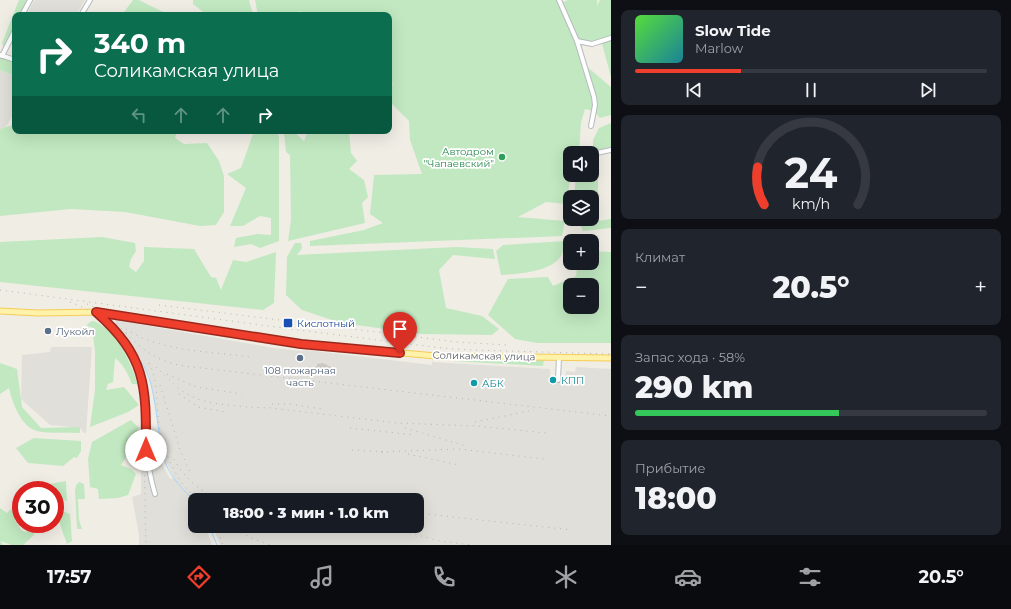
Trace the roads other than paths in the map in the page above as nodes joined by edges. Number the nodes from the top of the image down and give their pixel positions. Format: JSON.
{"nodes":[{"id":1,"x":30,"y":0,"type":"edge"},
{"id":2,"x":90,"y":0,"type":"edge"},
{"id":3,"x":559,"y":0,"type":"edge"},
{"id":4,"x":24,"y":12,"type":"edge"},
{"id":5,"x":83,"y":12,"type":"edge"},
{"id":6,"x":12,"y":35,"type":"edge"},
{"id":7,"x":611,"y":38,"type":"edge"},
{"id":8,"x":577,"y":41,"type":"junction"},
{"id":9,"x":1,"y":55,"type":"edge"},
{"id":10,"x":12,"y":59,"type":"edge"},
{"id":11,"x":591,"y":126,"type":"dead end"},
{"id":12,"x":611,"y":150,"type":"edge"},
{"id":13,"x":599,"y":153,"type":"edge"},
{"id":14,"x":0,"y":311,"type":"edge"},
{"id":15,"x":96,"y":312,"type":"junction"},
{"id":16,"x":559,"y":356,"type":"junction"},
{"id":17,"x":611,"y":358,"type":"edge"},
{"id":18,"x":558,"y":380,"type":"dead end"},
{"id":19,"x":155,"y":494,"type":"dead end"}],
"edges":[{"from":1,"to":4,"type":"street"},
{"from":2,"to":5,"type":"street"},
{"from":3,"to":8,"type":"street"},
{"from":6,"to":9,"type":"street"},
{"from":7,"to":8,"type":"street"},
{"from":8,"to":11,"type":"street"},
{"from":9,"to":10,"type":"street"},
{"from":12,"to":13,"type":"street"},
{"from":14,"to":15,"type":"main road","name":"Соликамская улица"},
{"from":15,"to":16,"type":"main road","name":"Соликамская улица"},
{"from":15,"to":19,"type":"street"},
{"from":16,"to":17,"type":"main road","name":"Соликамская улица"},
{"from":16,"to":18,"type":"street"}]}
